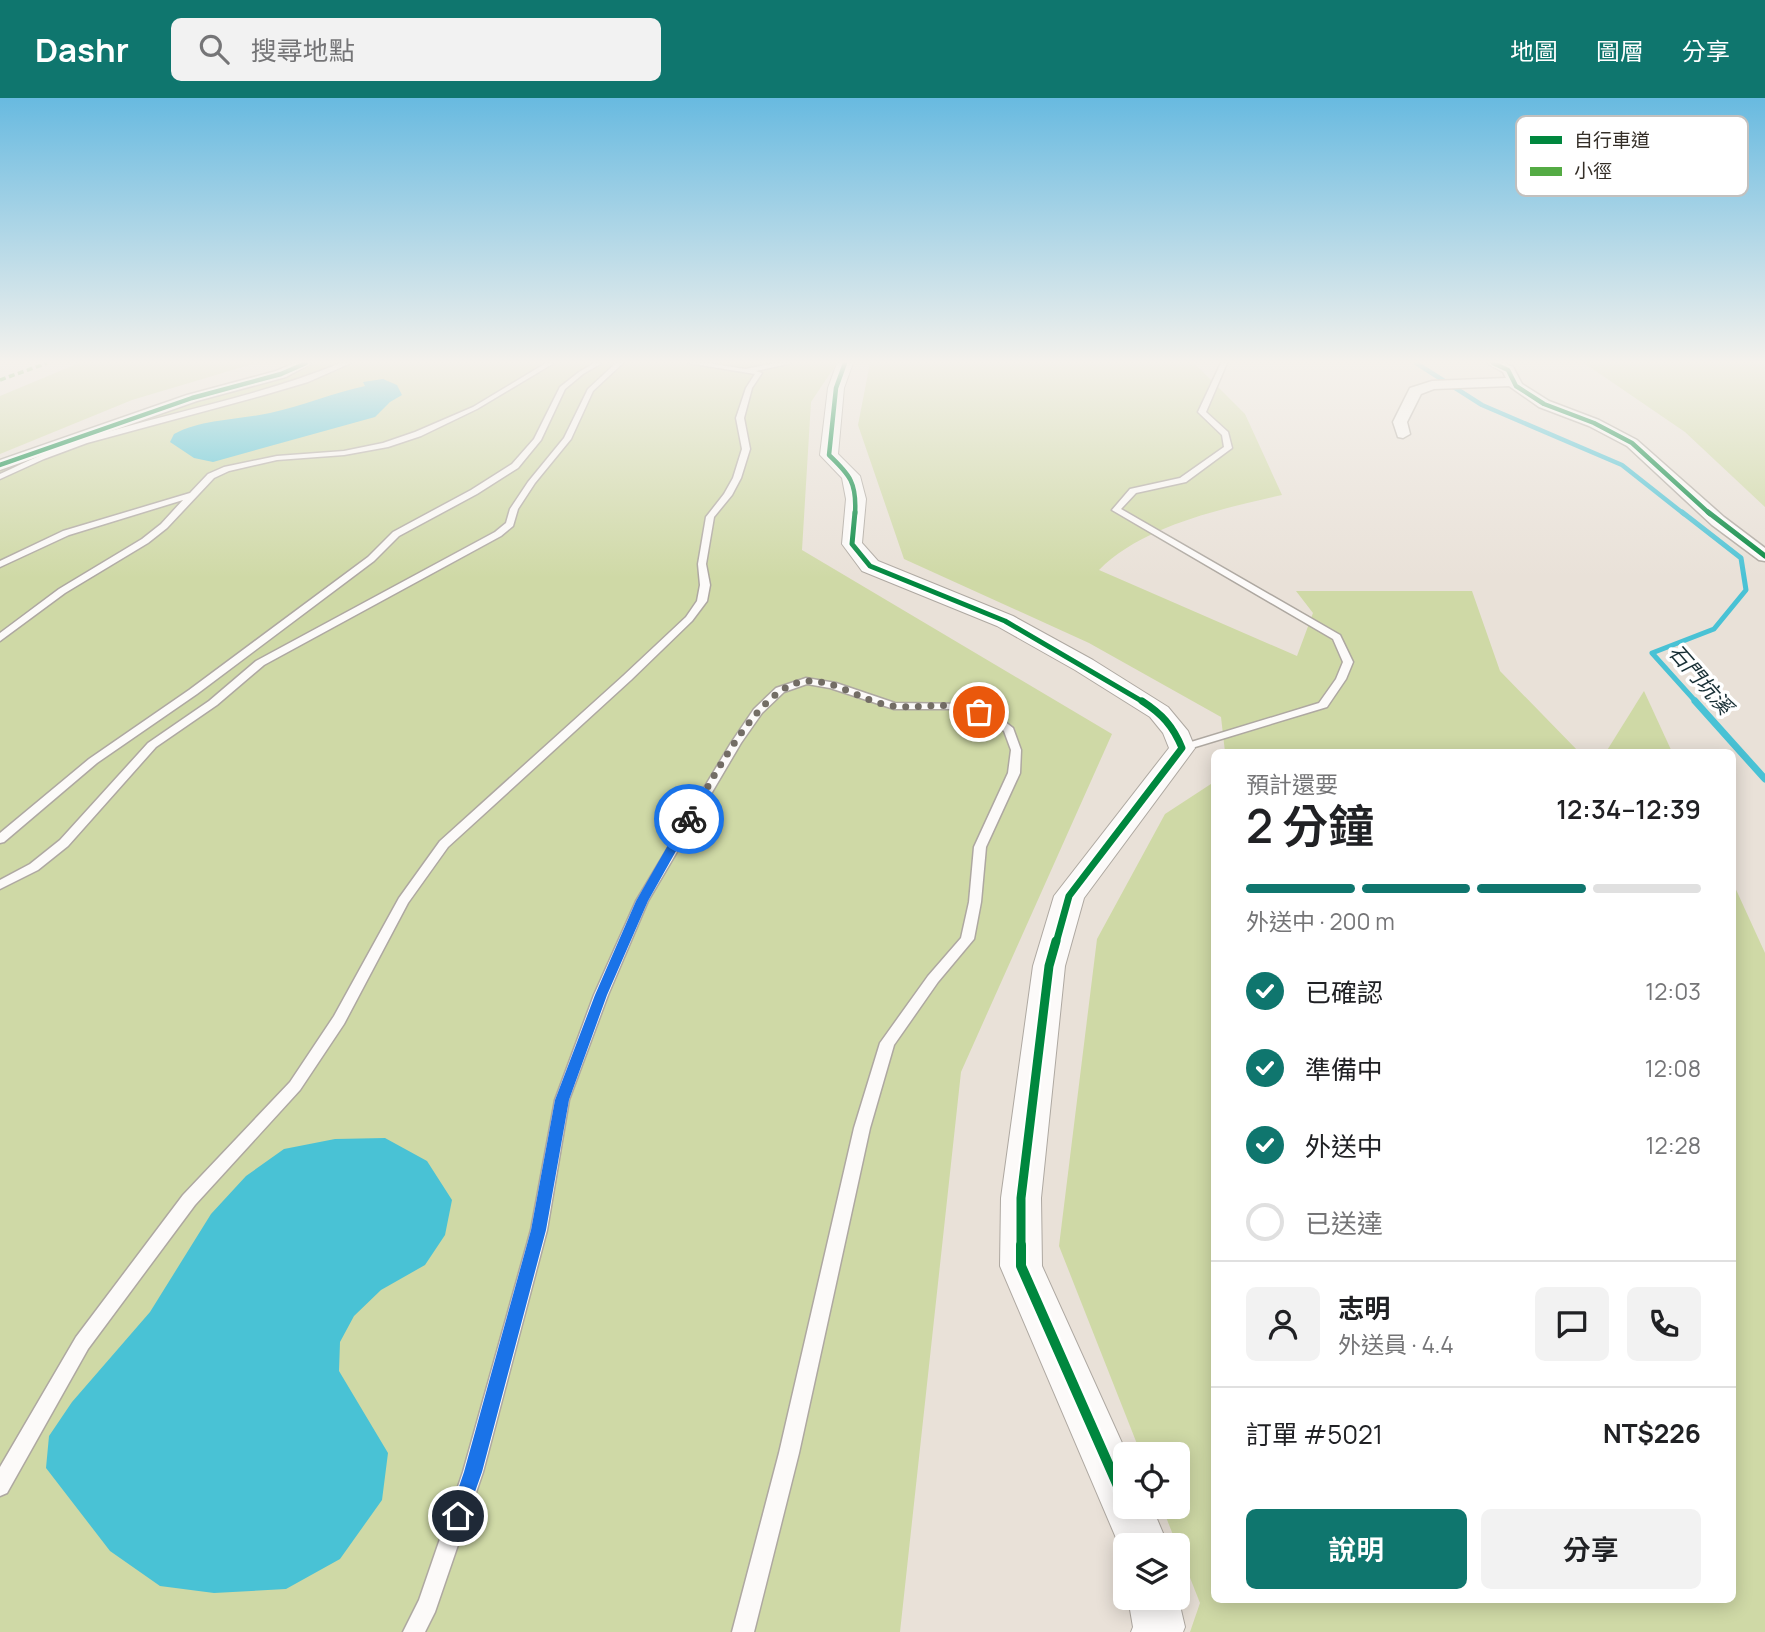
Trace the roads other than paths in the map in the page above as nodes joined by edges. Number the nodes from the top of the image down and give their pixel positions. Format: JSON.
{"nodes":[{"id":1,"x":87,"y":435,"type":"edge"},
{"id":2,"x":106,"y":435,"type":"edge"},
{"id":3,"x":419,"y":435,"type":"edge"},
{"id":4,"x":540,"y":435,"type":"edge"},
{"id":5,"x":569,"y":435,"type":"edge"},
{"id":6,"x":743,"y":435,"type":"edge"},
{"id":7,"x":831,"y":435,"type":"edge"},
{"id":8,"x":1225,"y":435,"type":"edge"},
{"id":9,"x":1616,"y":435,"type":"edge"},
{"id":10,"x":0,"y":465,"type":"edge"},
{"id":11,"x":0,"y":477,"type":"edge"},
{"id":12,"x":193,"y":495,"type":"junction"},
{"id":13,"x":1765,"y":556,"type":"edge"},
{"id":14,"x":0,"y":564,"type":"edge"},
{"id":15,"x":0,"y":638,"type":"edge"},
{"id":16,"x":1182,"y":748,"type":"junction"},
{"id":17,"x":0,"y":839,"type":"edge"},
{"id":18,"x":0,"y":885,"type":"edge"},
{"id":19,"x":1113,"y":1475,"type":"edge"},
{"id":20,"x":0,"y":1486,"type":"edge"},
{"id":21,"x":1155,"y":1610,"type":"edge"},
{"id":22,"x":414,"y":1632,"type":"edge"},
{"id":23,"x":743,"y":1632,"type":"edge"},
{"id":24,"x":1157,"y":1632,"type":"edge"}],
"edges":[{"from":1,"to":10,"type":"street"},
{"from":2,"to":11,"type":"lane"},
{"from":3,"to":12,"type":"lane"},
{"from":4,"to":17,"type":"lane"},
{"from":5,"to":18,"type":"lane"},
{"from":6,"to":20,"type":"lane"},
{"from":7,"to":16,"type":"street"},
{"from":8,"to":16,"type":"lane"},
{"from":9,"to":13,"type":"street"},
{"from":12,"to":14,"type":"lane"},
{"from":12,"to":15,"type":"lane"},
{"from":16,"to":19,"type":"street"},
{"from":21,"to":24,"type":"street"},
{"from":22,"to":23,"type":"lane"}]}
